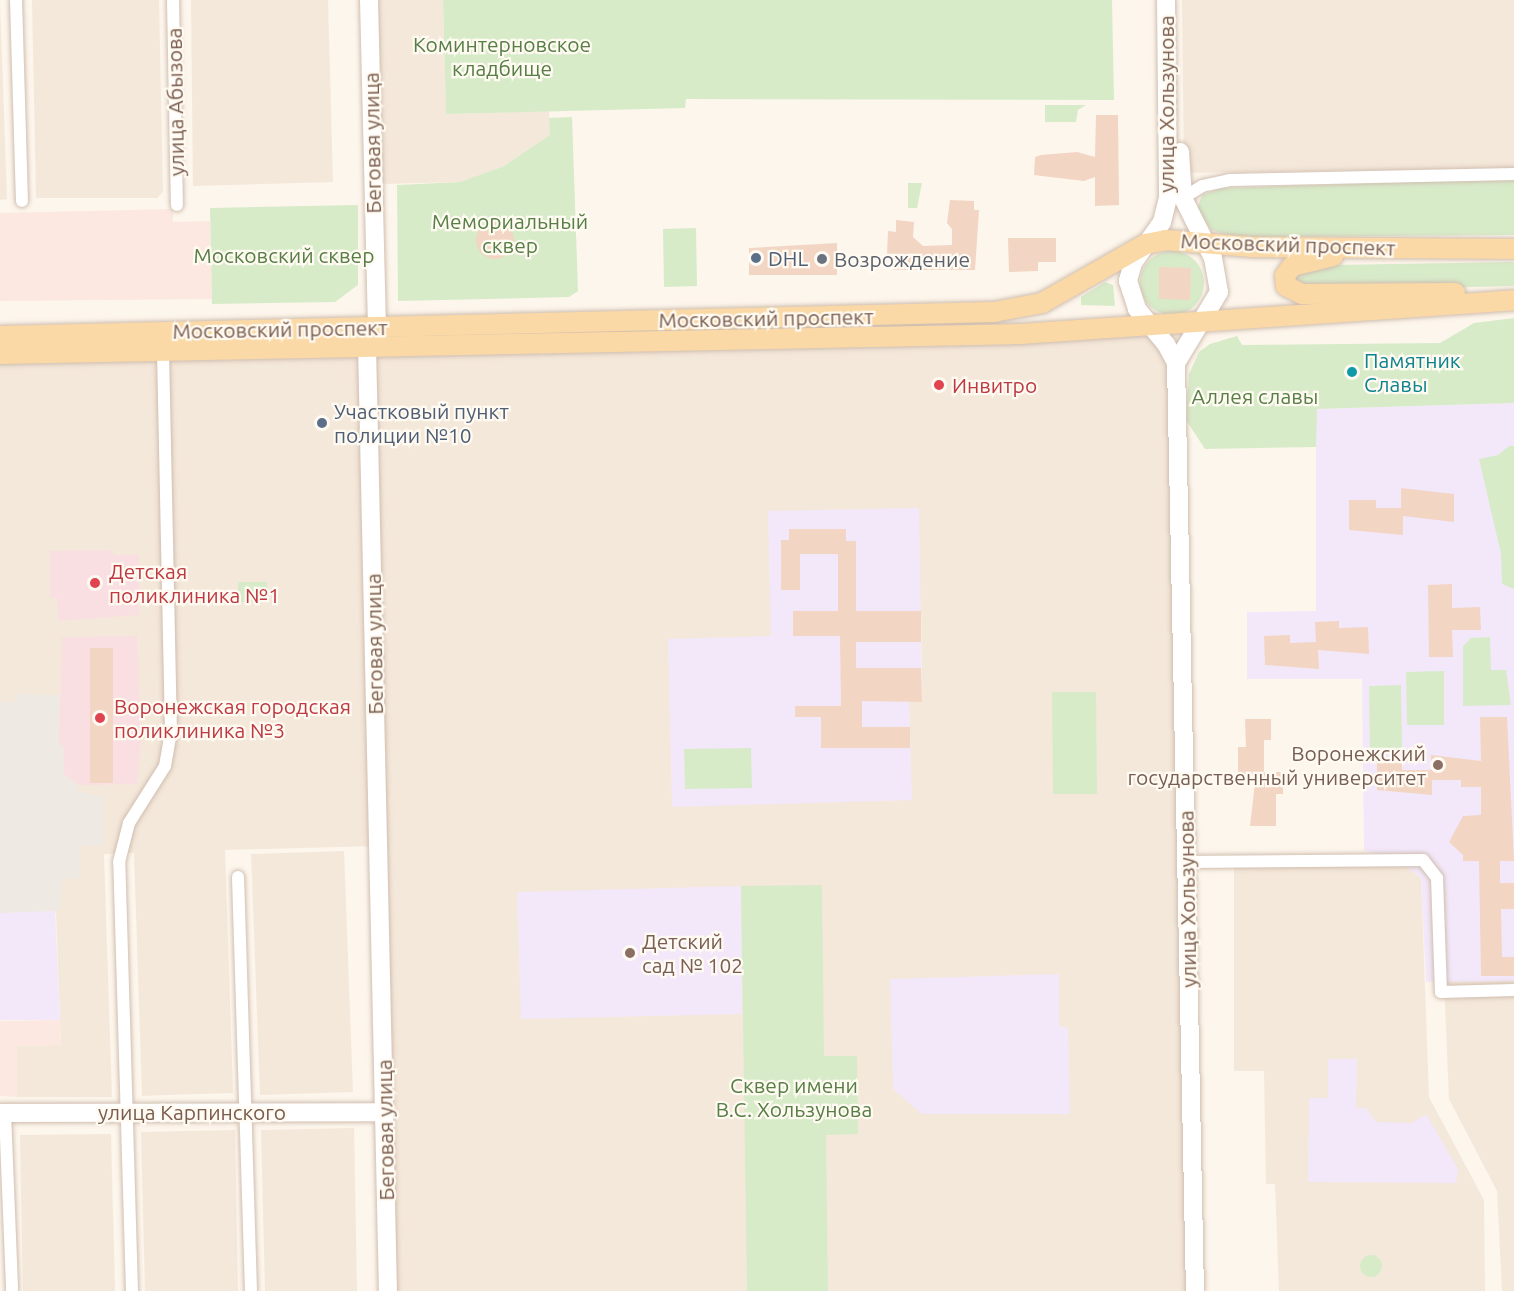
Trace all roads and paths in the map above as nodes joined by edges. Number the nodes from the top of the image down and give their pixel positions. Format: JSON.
{"nodes":[{"id":1,"x":16,"y":0,"type":"edge"},
{"id":2,"x":173,"y":0,"type":"edge"},
{"id":3,"x":369,"y":0,"type":"edge"},
{"id":4,"x":1166,"y":0,"type":"edge"},
{"id":5,"x":1177,"y":0,"type":"edge"},
{"id":6,"x":1514,"y":174,"type":"edge"},
{"id":7,"x":1183,"y":198,"type":"junction"},
{"id":8,"x":22,"y":201,"type":"dead end"},
{"id":9,"x":177,"y":205,"type":"dead end"},
{"id":10,"x":1203,"y":242,"type":"junction"},
{"id":11,"x":1146,"y":244,"type":"junction"},
{"id":12,"x":1370,"y":248,"type":"junction"},
{"id":13,"x":1514,"y":249,"type":"edge"},
{"id":14,"x":1513,"y":300,"type":"edge"},
{"id":15,"x":1201,"y":324,"type":"junction"},
{"id":16,"x":377,"y":326,"type":"junction"},
{"id":17,"x":1152,"y":327,"type":"junction"},
{"id":18,"x":0,"y":336,"type":"edge"},
{"id":19,"x":367,"y":346,"type":"junction"},
{"id":20,"x":163,"y":349,"type":"junction"},
{"id":21,"x":0,"y":354,"type":"edge"},
{"id":22,"x":1176,"y":363,"type":"junction"},
{"id":23,"x":1186,"y":862,"type":"junction"},
{"id":24,"x":238,"y":877,"type":"dead end"},
{"id":25,"x":1514,"y":990,"type":"edge"},
{"id":26,"x":245,"y":1112,"type":"junction"},
{"id":27,"x":384,"y":1112,"type":"junction"},
{"id":28,"x":2,"y":1113,"type":"edge"},
{"id":29,"x":128,"y":1113,"type":"junction"},
{"id":30,"x":12,"y":1291,"type":"edge"},
{"id":31,"x":132,"y":1291,"type":"edge"},
{"id":32,"x":251,"y":1291,"type":"edge"},
{"id":33,"x":388,"y":1291,"type":"edge"},
{"id":34,"x":1195,"y":1291,"type":"edge"}],
"edges":[{"from":1,"to":8,"type":"street"},
{"from":2,"to":9,"type":"street","name":"улица Абызова"},
{"from":3,"to":16,"type":"street","name":"Беговая улица"},
{"from":4,"to":11,"type":"street","name":"улица Хользунова"},
{"from":5,"to":7,"type":"street","name":"улица Хользунова"},
{"from":6,"to":7,"type":"street"},
{"from":7,"to":10,"type":"street","name":"улица Хользунова"},
{"from":10,"to":11,"type":"main road","name":"Московский проспект"},
{"from":10,"to":12,"type":"main road","name":"Московский проспект"},
{"from":10,"to":15,"type":"street","name":"улица Хользунова"},
{"from":11,"to":16,"type":"main road","name":"Московский проспект"},
{"from":11,"to":17,"type":"street","name":"улица Хользунова"},
{"from":12,"to":13,"type":"main road","name":"Московский проспект"},
{"from":12,"to":14,"type":"main road"},
{"from":14,"to":15,"type":"main road","name":"Московский проспект"},
{"from":15,"to":17,"type":"main road","name":"Московский проспект"},
{"from":15,"to":22,"type":"street","name":"улица Хользунова"},
{"from":16,"to":18,"type":"main road","name":"Московский проспект"},
{"from":16,"to":19,"type":"street","name":"Беговая улица"},
{"from":17,"to":19,"type":"main road","name":"Московский проспект"},
{"from":17,"to":22,"type":"street","name":"улица Хользунова"},
{"from":19,"to":20,"type":"main road","name":"Московский проспект"},
{"from":19,"to":27,"type":"street","name":"Беговая улица"},
{"from":20,"to":21,"type":"main road","name":"Московский проспект"},
{"from":20,"to":29,"type":"street"},
{"from":22,"to":23,"type":"street","name":"улица Хользунова"},
{"from":23,"to":25,"type":"street"},
{"from":23,"to":34,"type":"street","name":"улица Хользунова"},
{"from":24,"to":26,"type":"street"},
{"from":26,"to":27,"type":"street","name":"улица Карпинского"},
{"from":26,"to":29,"type":"street","name":"улица Карпинского"},
{"from":26,"to":32,"type":"street"},
{"from":27,"to":33,"type":"street","name":"Беговая улица"},
{"from":28,"to":29,"type":"street","name":"улица Карпинского"},
{"from":28,"to":30,"type":"street"},
{"from":29,"to":31,"type":"street"}]}
